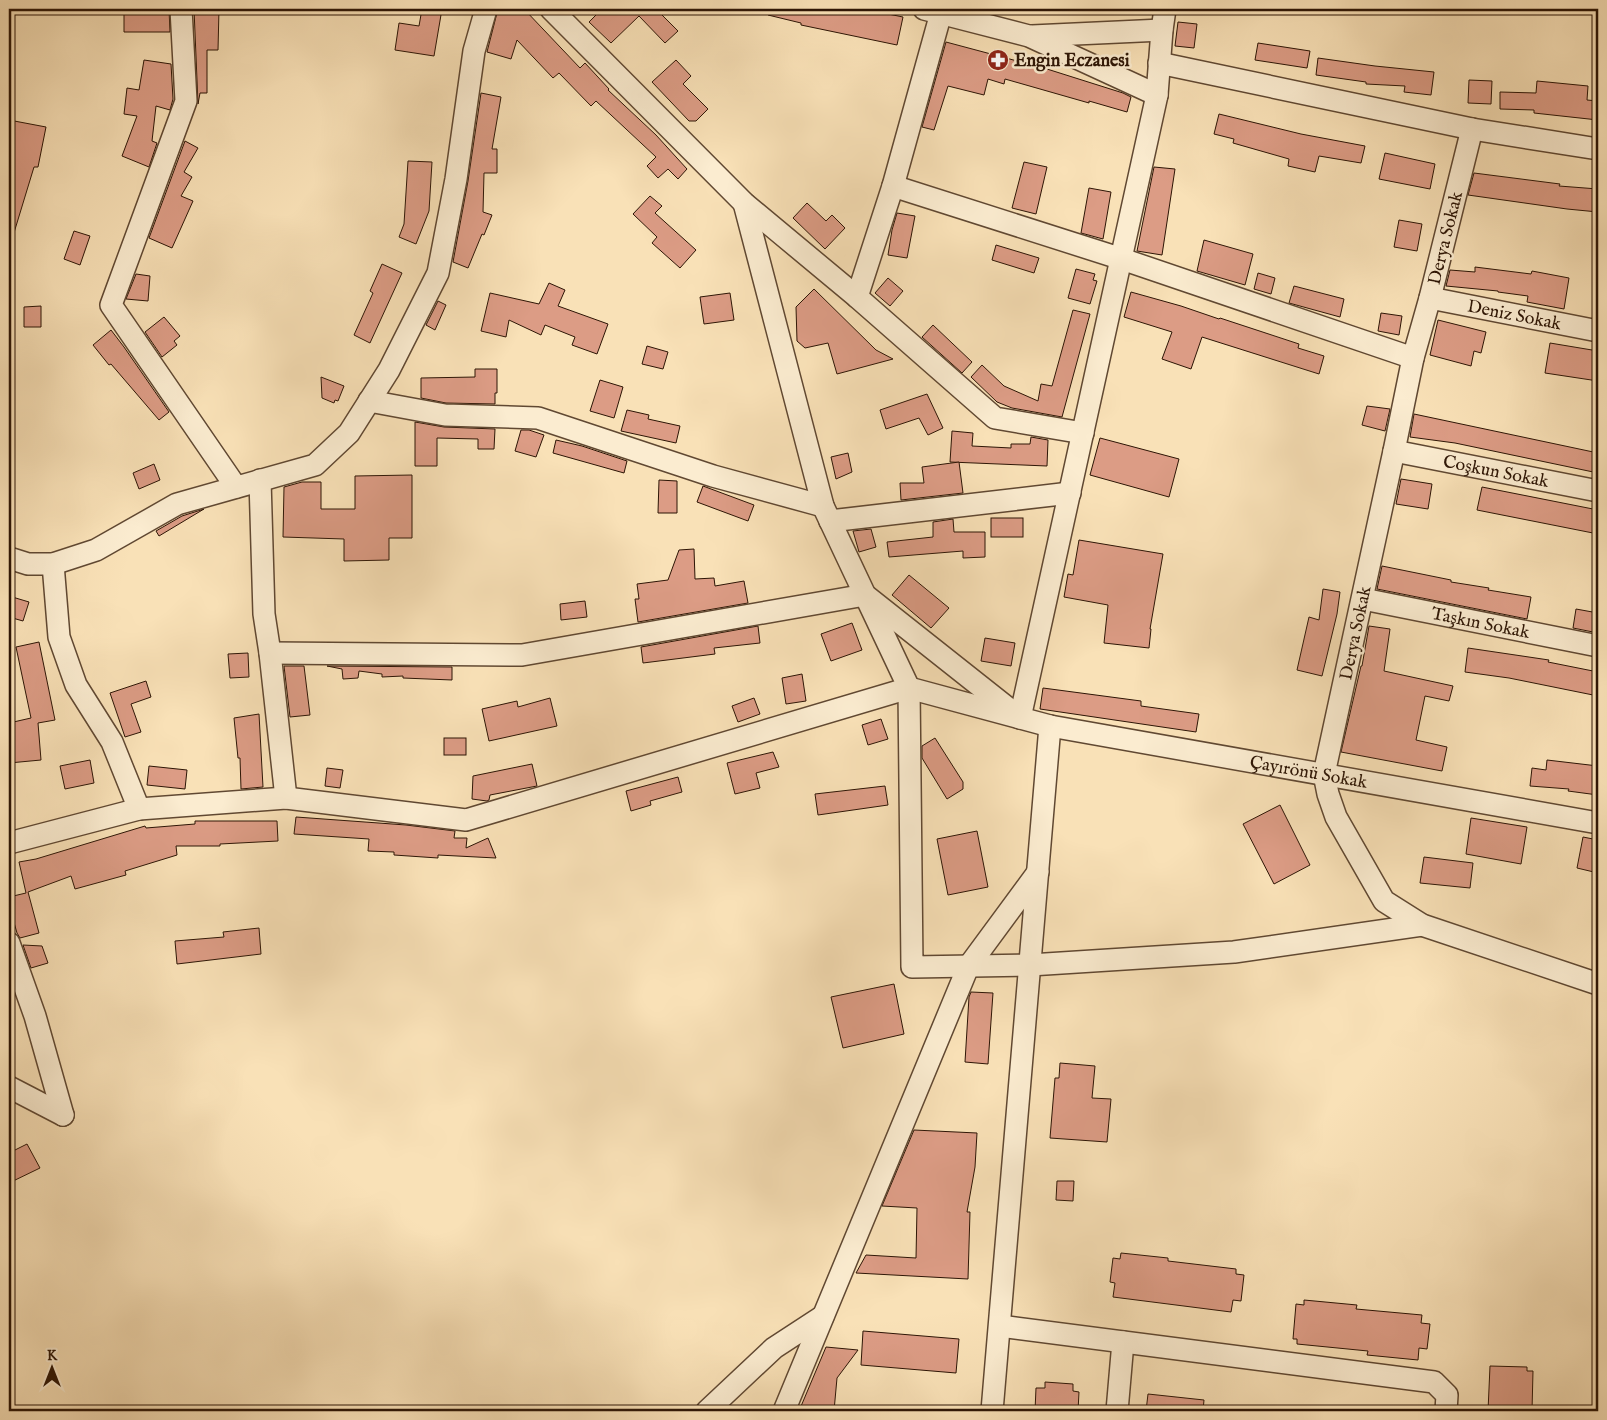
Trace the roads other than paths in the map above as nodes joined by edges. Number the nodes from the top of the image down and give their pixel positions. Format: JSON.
{"nodes":[{"id":1,"x":181,"y":9,"type":"edge"},
{"id":2,"x":486,"y":9,"type":"edge"},
{"id":3,"x":551,"y":9,"type":"edge"},
{"id":4,"x":1165,"y":9,"type":"edge"},
{"id":5,"x":932,"y":11,"type":"edge"},
{"id":6,"x":1162,"y":30,"type":"junction"},
{"id":7,"x":1029,"y":36,"type":"junction"},
{"id":8,"x":1159,"y":63,"type":"junction"},
{"id":9,"x":1157,"y":95,"type":"junction"},
{"id":10,"x":1472,"y":129,"type":"junction"},
{"id":11,"x":1598,"y":149,"type":"edge"},
{"id":12,"x":893,"y":186,"type":"junction"},
{"id":13,"x":744,"y":203,"type":"junction"},
{"id":14,"x":1122,"y":258,"type":"junction"},
{"id":15,"x":858,"y":297,"type":"junction"},
{"id":16,"x":1430,"y":298,"type":"junction"},
{"id":17,"x":1598,"y":331,"type":"edge"},
{"id":18,"x":1413,"y":358,"type":"junction"},
{"id":19,"x":369,"y":401,"type":"junction"},
{"id":20,"x":1083,"y":433,"type":"junction"},
{"id":21,"x":1394,"y":451,"type":"junction"},
{"id":22,"x":260,"y":480,"type":"junction"},
{"id":23,"x":236,"y":487,"type":"junction"},
{"id":24,"x":1598,"y":491,"type":"edge"},
{"id":25,"x":1070,"y":493,"type":"junction"},
{"id":26,"x":827,"y":513,"type":"junction"},
{"id":27,"x":9,"y":558,"type":"edge"},
{"id":28,"x":53,"y":564,"type":"junction"},
{"id":29,"x":865,"y":595,"type":"junction"},
{"id":30,"x":1362,"y":599,"type":"junction"},
{"id":31,"x":1598,"y":646,"type":"edge"},
{"id":32,"x":270,"y":653,"type":"junction"},
{"id":33,"x":909,"y":688,"type":"junction"},
{"id":34,"x":1020,"y":718,"type":"junction"},
{"id":35,"x":1050,"y":726,"type":"junction"},
{"id":36,"x":1324,"y":774,"type":"junction"},
{"id":37,"x":286,"y":798,"type":"junction"},
{"id":38,"x":139,"y":809,"type":"junction"},
{"id":39,"x":1598,"y":823,"type":"edge"},
{"id":40,"x":9,"y":843,"type":"edge"},
{"id":41,"x":1038,"y":872,"type":"junction"},
{"id":42,"x":1422,"y":925,"type":"junction"},
{"id":43,"x":9,"y":943,"type":"edge"},
{"id":44,"x":1030,"y":965,"type":"junction"},
{"id":45,"x":968,"y":967,"type":"junction"},
{"id":46,"x":1598,"y":984,"type":"edge"},
{"id":47,"x":9,"y":1087,"type":"edge"},
{"id":48,"x":823,"y":1316,"type":"junction"},
{"id":49,"x":1000,"y":1326,"type":"junction"},
{"id":50,"x":1123,"y":1342,"type":"junction"},
{"id":51,"x":707,"y":1411,"type":"edge"},
{"id":52,"x":784,"y":1411,"type":"edge"},
{"id":53,"x":992,"y":1411,"type":"edge"},
{"id":54,"x":1117,"y":1411,"type":"edge"},
{"id":55,"x":1446,"y":1411,"type":"edge"}],
"edges":[{"from":1,"to":23,"type":"street"},
{"from":2,"to":19,"type":"street"},
{"from":3,"to":13,"type":"street"},
{"from":4,"to":6,"type":"street"},
{"from":5,"to":7,"type":"street"},
{"from":5,"to":12,"type":"street"},
{"from":6,"to":7,"type":"street"},
{"from":6,"to":8,"type":"street"},
{"from":7,"to":9,"type":"street"},
{"from":8,"to":9,"type":"street"},
{"from":8,"to":10,"type":"street"},
{"from":9,"to":14,"type":"street"},
{"from":10,"to":11,"type":"street"},
{"from":10,"to":16,"type":"street","name":"Derya Sokak"},
{"from":12,"to":14,"type":"street"},
{"from":12,"to":15,"type":"street"},
{"from":13,"to":15,"type":"street"},
{"from":13,"to":26,"type":"street"},
{"from":14,"to":18,"type":"street"},
{"from":14,"to":20,"type":"street"},
{"from":15,"to":20,"type":"street"},
{"from":16,"to":17,"type":"street","name":"Deniz Sokak"},
{"from":16,"to":18,"type":"street","name":"Derya Sokak"},
{"from":18,"to":21,"type":"street","name":"Derya Sokak"},
{"from":19,"to":22,"type":"street"},
{"from":19,"to":26,"type":"street"},
{"from":20,"to":25,"type":"street"},
{"from":21,"to":24,"type":"street","name":"Coşkun Sokak"},
{"from":21,"to":30,"type":"street","name":"Derya Sokak"},
{"from":22,"to":23,"type":"street"},
{"from":22,"to":32,"type":"street"},
{"from":23,"to":28,"type":"street"},
{"from":25,"to":26,"type":"street"},
{"from":25,"to":34,"type":"street"},
{"from":26,"to":29,"type":"street"},
{"from":27,"to":28,"type":"street"},
{"from":28,"to":38,"type":"street"},
{"from":29,"to":32,"type":"street"},
{"from":29,"to":33,"type":"street"},
{"from":29,"to":34,"type":"street"},
{"from":30,"to":31,"type":"street","name":"Taşkın Sokak"},
{"from":30,"to":36,"type":"street","name":"Derya Sokak"},
{"from":32,"to":37,"type":"street"},
{"from":33,"to":34,"type":"street","name":"Çayırönü Sokak"},
{"from":33,"to":37,"type":"street"},
{"from":33,"to":45,"type":"street"},
{"from":34,"to":35,"type":"street","name":"Çayırönü Sokak"},
{"from":35,"to":36,"type":"street","name":"Çayırönü Sokak"},
{"from":35,"to":41,"type":"street"},
{"from":36,"to":39,"type":"street","name":"Çayırönü Sokak"},
{"from":36,"to":42,"type":"street","name":"Derya Sokak"},
{"from":37,"to":38,"type":"street"},
{"from":38,"to":40,"type":"street"},
{"from":41,"to":44,"type":"street"},
{"from":41,"to":45,"type":"street"},
{"from":42,"to":44,"type":"street"},
{"from":42,"to":46,"type":"street","name":"Derya Sokak"},
{"from":43,"to":47,"type":"street"},
{"from":44,"to":45,"type":"street"},
{"from":44,"to":49,"type":"street"},
{"from":45,"to":48,"type":"street"},
{"from":48,"to":51,"type":"street"},
{"from":48,"to":52,"type":"street"},
{"from":49,"to":50,"type":"street"},
{"from":49,"to":53,"type":"street"},
{"from":50,"to":54,"type":"street"},
{"from":50,"to":55,"type":"street"}]}
